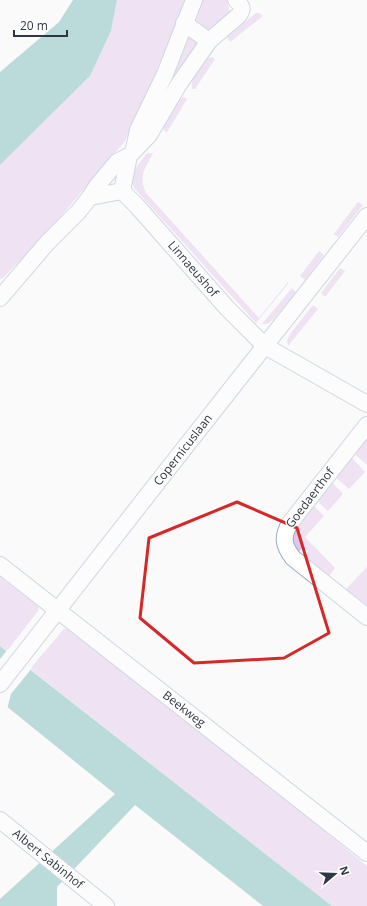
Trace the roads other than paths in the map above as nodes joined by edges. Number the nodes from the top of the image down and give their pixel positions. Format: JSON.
{"nodes":[{"id":1,"x":194,"y":0,"type":"edge"},
{"id":2,"x":241,"y":2,"type":"edge"},
{"id":3,"x":184,"y":23,"type":"junction"},
{"id":4,"x":209,"y":41,"type":"junction"},
{"id":5,"x":165,"y":74,"type":"junction"},
{"id":6,"x":179,"y":84,"type":"junction"},
{"id":7,"x":131,"y":152,"type":"junction"},
{"id":8,"x":122,"y":192,"type":"junction"},
{"id":9,"x":90,"y":197,"type":"junction"},
{"id":10,"x":367,"y":216,"type":"edge"},
{"id":11,"x":0,"y":298,"type":"edge"},
{"id":12,"x":266,"y":346,"type":"junction"},
{"id":13,"x":367,"y":404,"type":"edge"},
{"id":14,"x":367,"y":425,"type":"edge"},
{"id":15,"x":0,"y":565,"type":"edge"},
{"id":16,"x":58,"y":611,"type":"junction"},
{"id":17,"x":367,"y":617,"type":"edge"},
{"id":18,"x":0,"y":684,"type":"edge"},
{"id":19,"x":0,"y":820,"type":"edge"},
{"id":20,"x":367,"y":853,"type":"edge"},
{"id":21,"x":100,"y":903,"type":"edge"}],
"edges":[{"from":1,"to":3,"type":"street"},
{"from":2,"to":4,"type":"street"},
{"from":3,"to":4,"type":"street"},
{"from":3,"to":5,"type":"street"},
{"from":4,"to":6,"type":"street"},
{"from":5,"to":6,"type":"street"},
{"from":5,"to":7,"type":"street"},
{"from":6,"to":7,"type":"street"},
{"from":7,"to":8,"type":"street"},
{"from":7,"to":9,"type":"street"},
{"from":8,"to":9,"type":"street"},
{"from":8,"to":12,"type":"street","name":"Linnaeushof"},
{"from":9,"to":11,"type":"street"},
{"from":10,"to":12,"type":"street","name":"Copernicuslaan"},
{"from":12,"to":13,"type":"street"},
{"from":12,"to":16,"type":"street","name":"Copernicuslaan"},
{"from":14,"to":17,"type":"street","name":"Goedaerthof"},
{"from":15,"to":16,"type":"street","name":"Beekweg"},
{"from":16,"to":18,"type":"street","name":"Copernicuslaan"},
{"from":16,"to":20,"type":"street","name":"Beekweg"},
{"from":19,"to":21,"type":"street","name":"Albert Sabinhof"}]}
